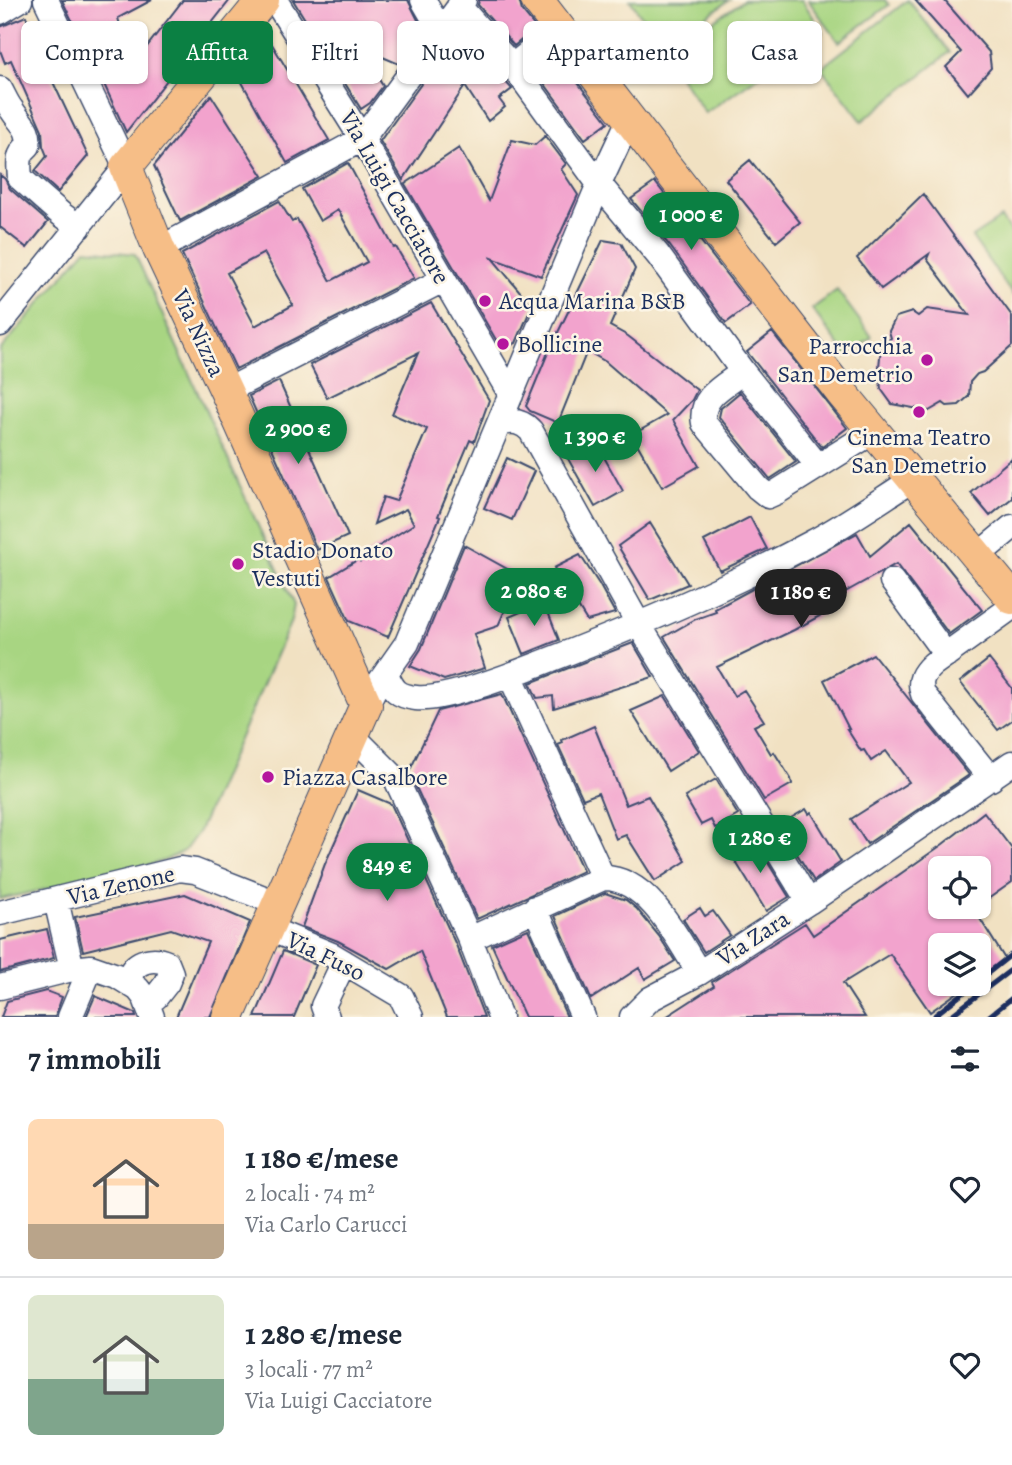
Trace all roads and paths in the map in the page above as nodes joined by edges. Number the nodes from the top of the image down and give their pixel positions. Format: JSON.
{"nodes":[{"id":1,"x":20,"y":0,"type":"edge"},
{"id":2,"x":46,"y":0,"type":"edge"},
{"id":3,"x":263,"y":0,"type":"edge"},
{"id":4,"x":275,"y":0,"type":"edge"},
{"id":5,"x":423,"y":0,"type":"edge"},
{"id":6,"x":537,"y":0,"type":"edge"},
{"id":7,"x":461,"y":3,"type":"edge"},
{"id":8,"x":0,"y":12,"type":"edge"},
{"id":9,"x":435,"y":21,"type":"edge"},
{"id":10,"x":448,"y":21,"type":"edge"},
{"id":11,"x":554,"y":21,"type":"edge"},
{"id":12,"x":523,"y":58,"type":"edge"},
{"id":13,"x":513,"y":66,"type":"junction"},
{"id":14,"x":402,"y":84,"type":"edge"},
{"id":15,"x":602,"y":84,"type":"edge"},
{"id":16,"x":4,"y":108,"type":"edge"},
{"id":17,"x":629,"y":120,"type":"junction"},
{"id":18,"x":362,"y":139,"type":"junction"},
{"id":19,"x":126,"y":167,"type":"junction"},
{"id":20,"x":599,"y":184,"type":"junction"},
{"id":21,"x":79,"y":227,"type":"junction"},
{"id":22,"x":159,"y":249,"type":"junction"},
{"id":23,"x":443,"y":280,"type":"junction"},
{"id":24,"x":0,"y":324,"type":"edge"},
{"id":25,"x":743,"y":372,"type":"junction"},
{"id":26,"x":226,"y":391,"type":"junction"},
{"id":27,"x":511,"y":396,"type":"junction"},
{"id":28,"x":500,"y":424,"type":"junction"},
{"id":29,"x":873,"y":432,"type":"junction"},
{"id":30,"x":818,"y":466,"type":"junction"},
{"id":31,"x":912,"y":480,"type":"junction"},
{"id":32,"x":1012,"y":527,"type":"edge"},
{"id":33,"x":977,"y":556,"type":"junction"},
{"id":34,"x":892,"y":581,"type":"dead end"},
{"id":35,"x":1012,"y":598,"type":"edge"},
{"id":36,"x":1012,"y":607,"type":"edge"},
{"id":37,"x":639,"y":625,"type":"junction"},
{"id":38,"x":947,"y":655,"type":"junction"},
{"id":39,"x":386,"y":674,"type":"junction"},
{"id":40,"x":510,"y":675,"type":"junction"},
{"id":41,"x":366,"y":705,"type":"junction"},
{"id":42,"x":353,"y":736,"type":"junction"},
{"id":43,"x":1012,"y":764,"type":"edge"},
{"id":44,"x":991,"y":779,"type":"junction"},
{"id":45,"x":603,"y":878,"type":"junction"},
{"id":46,"x":56,"y":900,"type":"junction"},
{"id":47,"x":809,"y":902,"type":"junction"},
{"id":48,"x":541,"y":906,"type":"junction"},
{"id":49,"x":0,"y":913,"type":"edge"},
{"id":50,"x":273,"y":916,"type":"junction"},
{"id":51,"x":470,"y":939,"type":"junction"},
{"id":52,"x":344,"y":962,"type":"junction"},
{"id":53,"x":81,"y":968,"type":"junction"},
{"id":54,"x":699,"y":973,"type":"junction"},
{"id":55,"x":0,"y":988,"type":"edge"},
{"id":56,"x":143,"y":1000,"type":"edge"},
{"id":57,"x":406,"y":1006,"type":"edge"},
{"id":58,"x":71,"y":1017,"type":"edge"},
{"id":59,"x":228,"y":1017,"type":"edge"},
{"id":60,"x":327,"y":1017,"type":"edge"},
{"id":61,"x":499,"y":1017,"type":"edge"},
{"id":62,"x":583,"y":1017,"type":"edge"},
{"id":63,"x":632,"y":1017,"type":"edge"}],
"edges":[{"from":1,"to":8,"type":"street"},
{"from":2,"to":19,"type":"street","name":"Via Nizza"},
{"from":3,"to":19,"type":"main road"},
{"from":4,"to":18,"type":"street","name":"Via Luigi Cacciatore"},
{"from":5,"to":9,"type":"street"},
{"from":6,"to":11,"type":"main road"},
{"from":7,"to":10,"type":"street"},
{"from":7,"to":13,"type":"street"},
{"from":12,"to":13,"type":"street"},
{"from":13,"to":20,"type":"street"},
{"from":14,"to":18,"type":"street"},
{"from":15,"to":17,"type":"main road"},
{"from":16,"to":21,"type":"street"},
{"from":17,"to":20,"type":"street"},
{"from":17,"to":29,"type":"main road"},
{"from":18,"to":22,"type":"street"},
{"from":18,"to":23,"type":"street","name":"Via Luigi Cacciatore"},
{"from":19,"to":21,"type":"street"},
{"from":19,"to":22,"type":"main road","name":"Via Nizza"},
{"from":20,"to":25,"type":"street"},
{"from":20,"to":27,"type":"street"},
{"from":21,"to":24,"type":"street"},
{"from":22,"to":26,"type":"main road","name":"Via Nizza"},
{"from":23,"to":26,"type":"street"},
{"from":23,"to":27,"type":"street","name":"Via Luigi Cacciatore"},
{"from":25,"to":30,"type":"street"},
{"from":25,"to":30,"type":"street"},
{"from":26,"to":41,"type":"main road","name":"Via Nizza"},
{"from":27,"to":28,"type":"street"},
{"from":28,"to":37,"type":"street"},
{"from":28,"to":39,"type":"street"},
{"from":29,"to":30,"type":"street"},
{"from":29,"to":31,"type":"main road"},
{"from":31,"to":33,"type":"main road"},
{"from":31,"to":37,"type":"street"},
{"from":32,"to":33,"type":"street"},
{"from":33,"to":35,"type":"main road"},
{"from":34,"to":38,"type":"street"},
{"from":36,"to":38,"type":"street"},
{"from":37,"to":40,"type":"street"},
{"from":37,"to":47,"type":"street"},
{"from":38,"to":44,"type":"street"},
{"from":39,"to":40,"type":"street"},
{"from":39,"to":41,"type":"street"},
{"from":40,"to":45,"type":"street"},
{"from":41,"to":42,"type":"main road"},
{"from":42,"to":50,"type":"main road"},
{"from":42,"to":51,"type":"street"},
{"from":43,"to":44,"type":"street","name":"Via Zara"},
{"from":44,"to":47,"type":"street","name":"Via Zara"},
{"from":45,"to":48,"type":"street"},
{"from":45,"to":54,"type":"street"},
{"from":46,"to":49,"type":"street","name":"Via Zenone"},
{"from":46,"to":50,"type":"street","name":"Via Zenone"},
{"from":46,"to":53,"type":"street"},
{"from":47,"to":54,"type":"street","name":"Via Zara"},
{"from":48,"to":51,"type":"street"},
{"from":48,"to":62,"type":"street"},
{"from":50,"to":52,"type":"street","name":"Via Fuso"},
{"from":50,"to":59,"type":"main road"},
{"from":51,"to":61,"type":"street"},
{"from":52,"to":57,"type":"street","name":"Via Fuso"},
{"from":52,"to":60,"type":"street"},
{"from":53,"to":55,"type":"street"},
{"from":53,"to":56,"type":"street"},
{"from":53,"to":58,"type":"street"},
{"from":54,"to":63,"type":"street","name":"Via Zara"}]}
